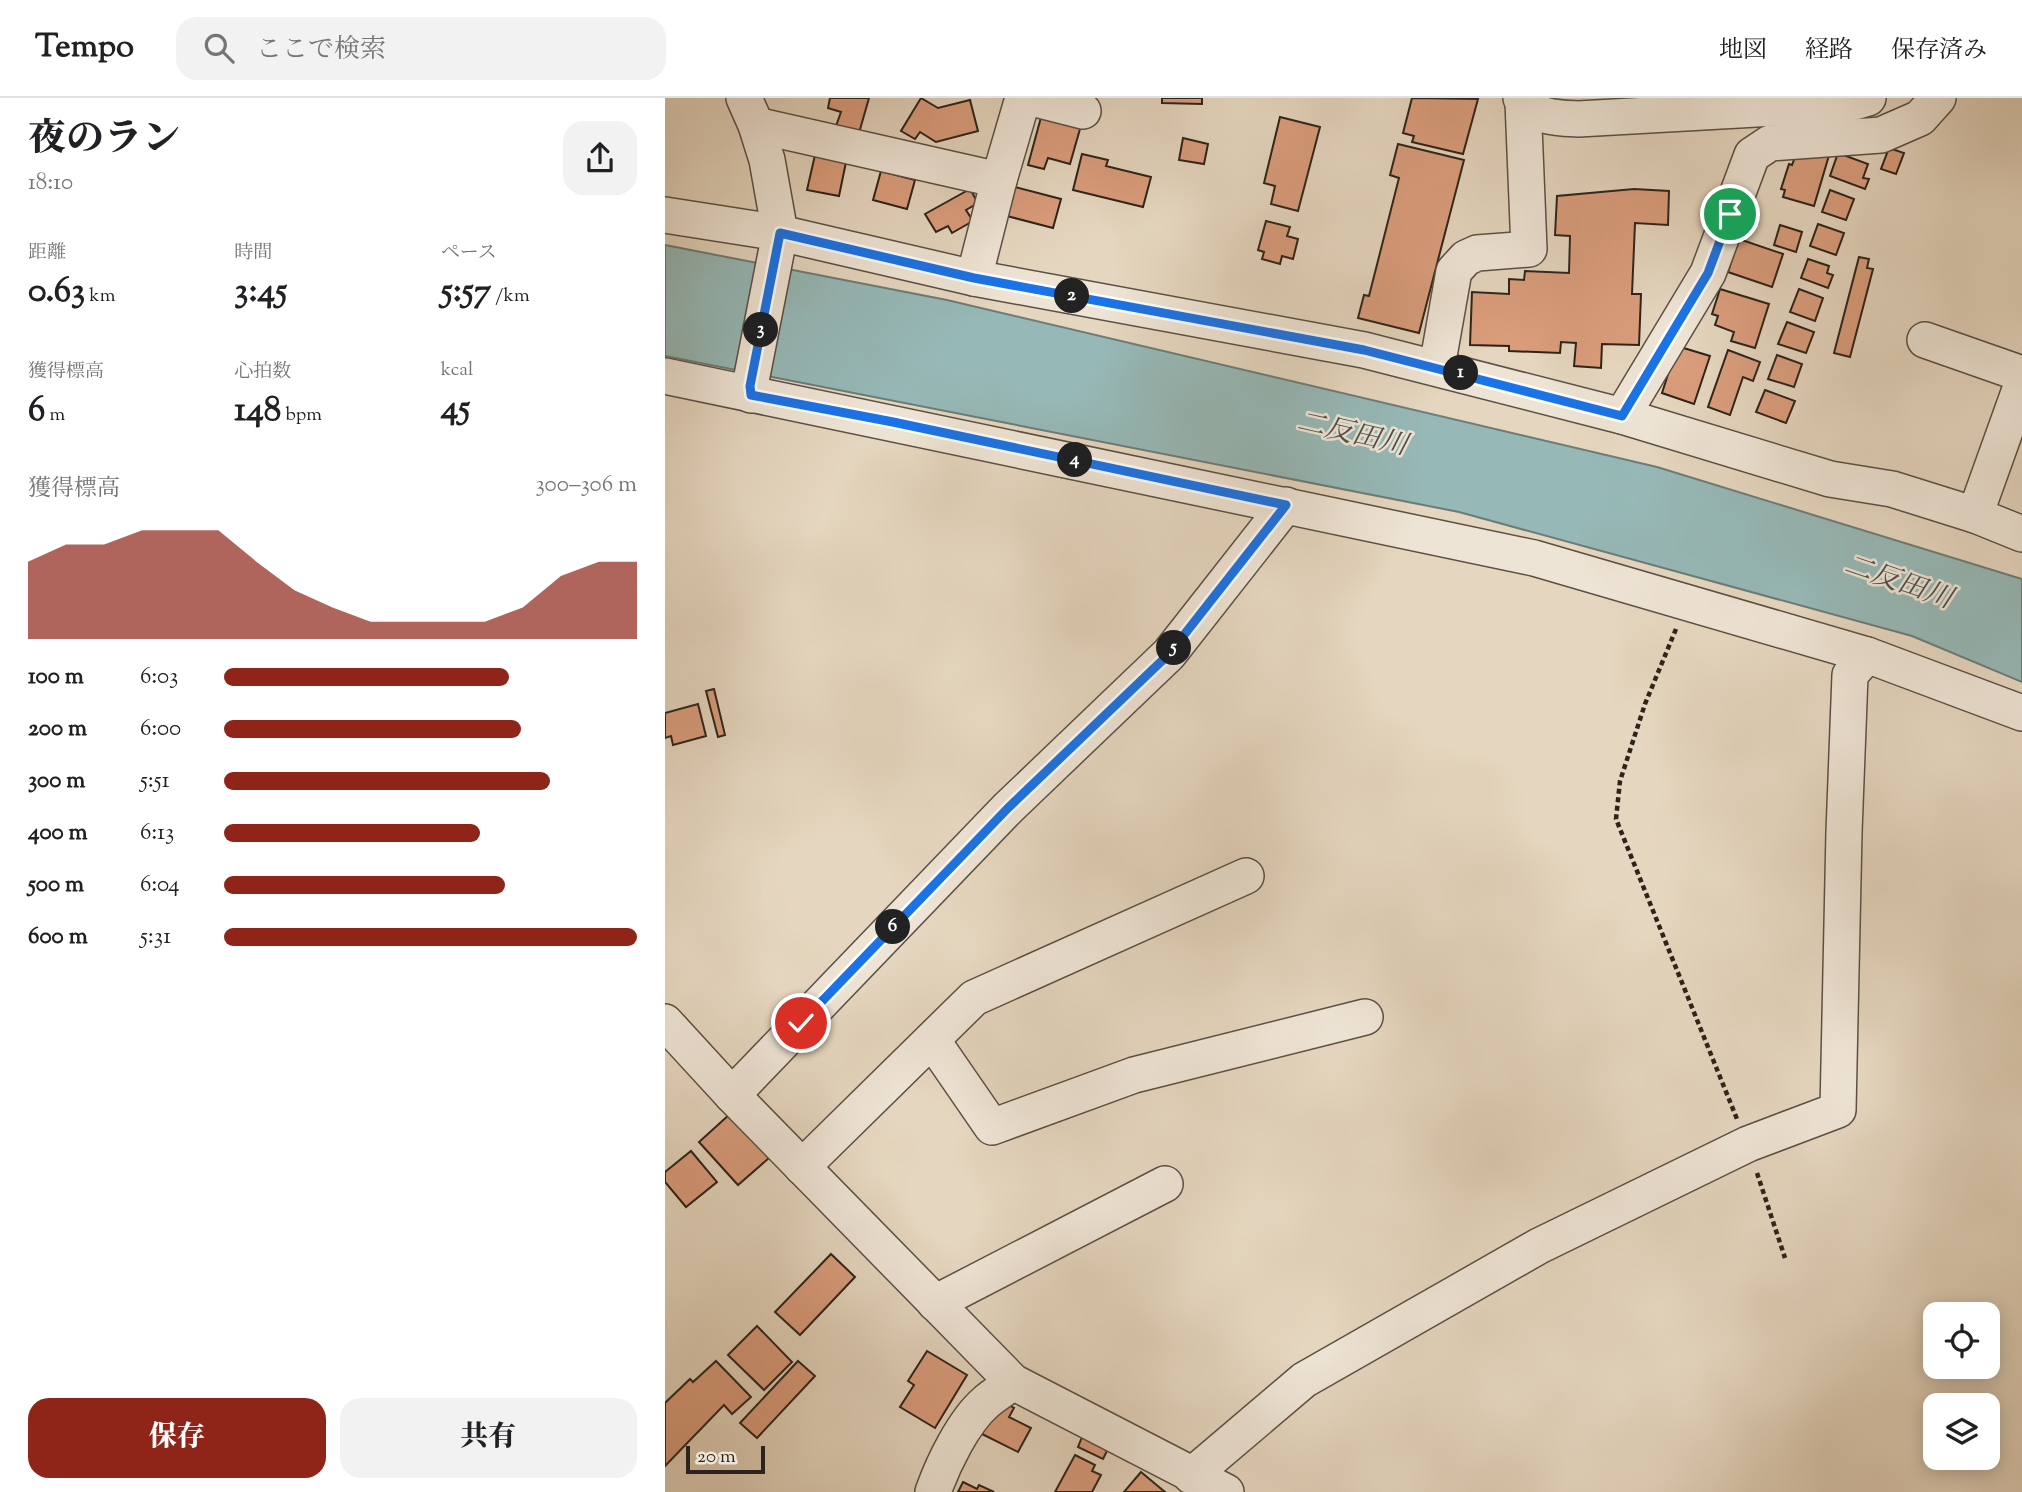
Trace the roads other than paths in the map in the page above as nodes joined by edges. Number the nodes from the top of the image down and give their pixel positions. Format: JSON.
{"nodes":[{"id":1,"x":1023,"y":98,"type":"edge"},
{"id":2,"x":1032,"y":98,"type":"edge"},
{"id":3,"x":1868,"y":98,"type":"edge"},
{"id":4,"x":1938,"y":98,"type":"edge"},
{"id":5,"x":1522,"y":100,"type":"edge"},
{"id":6,"x":1763,"y":103,"type":"edge"},
{"id":7,"x":1724,"y":104,"type":"edge"},
{"id":8,"x":1682,"y":106,"type":"edge"},
{"id":9,"x":1083,"y":111,"type":"dead end"},
{"id":10,"x":750,"y":112,"type":"edge"},
{"id":11,"x":999,"y":180,"type":"junction"},
{"id":12,"x":665,"y":215,"type":"edge"},
{"id":13,"x":777,"y":246,"type":"junction"},
{"id":14,"x":974,"y":278,"type":"junction"},
{"id":15,"x":1925,"y":340,"type":"dead end"},
{"id":16,"x":1437,"y":367,"type":"junction"},
{"id":17,"x":2022,"y":374,"type":"edge"},
{"id":18,"x":665,"y":376,"type":"edge"},
{"id":19,"x":2022,"y":384,"type":"edge"},
{"id":20,"x":750,"y":391,"type":"junction"},
{"id":21,"x":1622,"y":416,"type":"junction"},
{"id":22,"x":1286,"y":505,"type":"junction"},
{"id":23,"x":1975,"y":516,"type":"junction"},
{"id":24,"x":2020,"y":531,"type":"edge"},
{"id":25,"x":1867,"y":655,"type":"junction"},
{"id":26,"x":2022,"y":713,"type":"edge"},
{"id":27,"x":1246,"y":876,"type":"dead end"},
{"id":28,"x":1365,"y":1017,"type":"dead end"},
{"id":29,"x":665,"y":1022,"type":"edge"},
{"id":30,"x":932,"y":1040,"type":"junction"},
{"id":31,"x":732,"y":1095,"type":"junction"},
{"id":32,"x":802,"y":1167,"type":"junction"},
{"id":33,"x":1165,"y":1184,"type":"dead end"},
{"id":34,"x":935,"y":1303,"type":"junction"},
{"id":35,"x":1013,"y":1382,"type":"junction"},
{"id":36,"x":1191,"y":1476,"type":"junction"},
{"id":37,"x":933,"y":1492,"type":"edge"},
{"id":38,"x":1226,"y":1492,"type":"edge"}],
"edges":[{"from":1,"to":11,"type":"street"},
{"from":2,"to":9,"type":"street"},
{"from":3,"to":6,"type":"street"},
{"from":4,"to":21,"type":"street"},
{"from":5,"to":8,"type":"street"},
{"from":5,"to":16,"type":"street"},
{"from":6,"to":7,"type":"street"},
{"from":7,"to":8,"type":"street"},
{"from":10,"to":11,"type":"street"},
{"from":10,"to":13,"type":"street"},
{"from":11,"to":14,"type":"street"},
{"from":12,"to":13,"type":"street"},
{"from":13,"to":14,"type":"street"},
{"from":13,"to":20,"type":"street"},
{"from":14,"to":16,"type":"street"},
{"from":15,"to":17,"type":"street"},
{"from":16,"to":21,"type":"street"},
{"from":18,"to":20,"type":"street"},
{"from":19,"to":23,"type":"street"},
{"from":20,"to":22,"type":"street"},
{"from":21,"to":23,"type":"street"},
{"from":22,"to":25,"type":"street"},
{"from":22,"to":31,"type":"street"},
{"from":23,"to":24,"type":"street"},
{"from":25,"to":26,"type":"street"},
{"from":25,"to":36,"type":"street"},
{"from":27,"to":30,"type":"street"},
{"from":28,"to":30,"type":"street"},
{"from":29,"to":31,"type":"street"},
{"from":30,"to":32,"type":"street"},
{"from":31,"to":32,"type":"street"},
{"from":32,"to":34,"type":"street"},
{"from":33,"to":34,"type":"street"},
{"from":34,"to":35,"type":"street"},
{"from":35,"to":36,"type":"street"},
{"from":35,"to":37,"type":"street"},
{"from":36,"to":38,"type":"street"}]}
